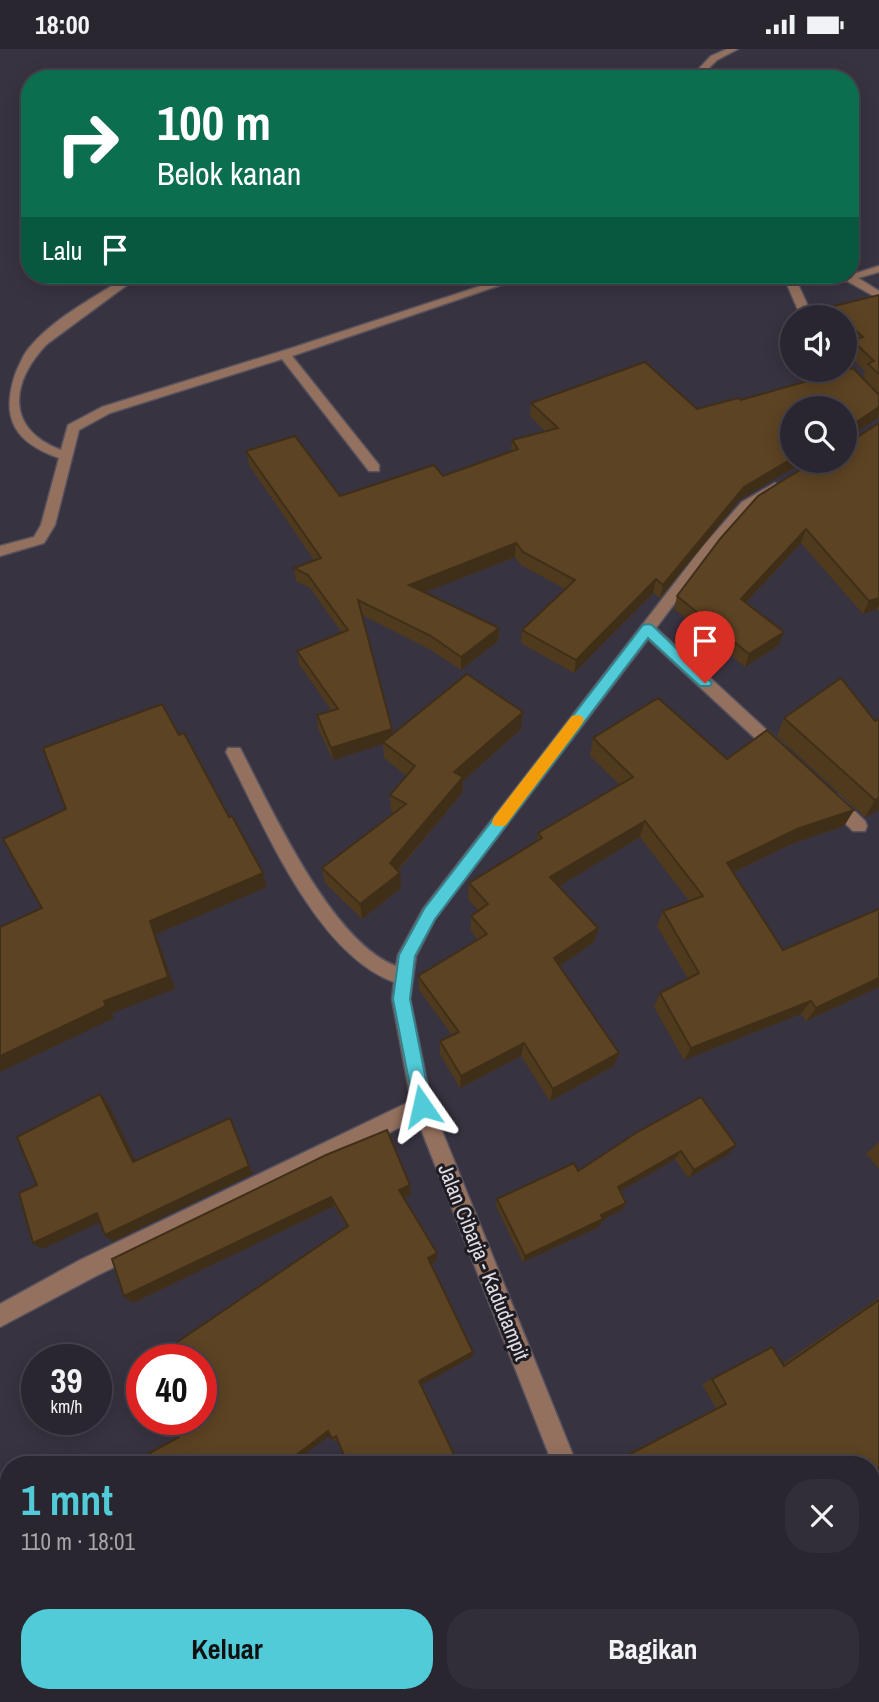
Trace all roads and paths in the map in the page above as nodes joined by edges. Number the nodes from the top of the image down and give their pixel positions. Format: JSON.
{"nodes":[{"id":1,"x":734,"y":49,"type":"edge"},
{"id":2,"x":702,"y":70,"type":"edge"},
{"id":3,"x":879,"y":269,"type":"edge"},
{"id":4,"x":859,"y":274,"type":"edge"},
{"id":5,"x":859,"y":283,"type":"edge"},
{"id":6,"x":122,"y":284,"type":"edge"},
{"id":7,"x":497,"y":284,"type":"edge"},
{"id":8,"x":793,"y":284,"type":"edge"},
{"id":9,"x":879,"y":296,"type":"edge"},
{"id":10,"x":802,"y":305,"type":"edge"},
{"id":11,"x":284,"y":354,"type":"junction"},
{"id":12,"x":857,"y":381,"type":"edge"},
{"id":13,"x":879,"y":404,"type":"edge"},
{"id":14,"x":66,"y":456,"type":"junction"},
{"id":15,"x":374,"y":468,"type":"dead end"},
{"id":16,"x":791,"y":477,"type":"edge"},
{"id":17,"x":0,"y":551,"type":"edge"},
{"id":18,"x":648,"y":629,"type":"junction"},
{"id":19,"x":234,"y":752,"type":"dead end"},
{"id":20,"x":789,"y":760,"type":"edge"},
{"id":21,"x":819,"y":788,"type":"edge"},
{"id":22,"x":859,"y":826,"type":"dead end"},
{"id":23,"x":404,"y":977,"type":"junction"},
{"id":24,"x":422,"y":1106,"type":"junction"},
{"id":25,"x":0,"y":1316,"type":"edge"},
{"id":26,"x":561,"y":1456,"type":"edge"}],
"edges":[{"from":1,"to":2,"type":"street"},
{"from":3,"to":4,"type":"street"},
{"from":5,"to":9,"type":"street"},
{"from":6,"to":14,"type":"street"},
{"from":7,"to":11,"type":"street"},
{"from":8,"to":10,"type":"street"},
{"from":11,"to":14,"type":"street"},
{"from":11,"to":15,"type":"street"},
{"from":12,"to":13,"type":"street"},
{"from":14,"to":17,"type":"street"},
{"from":16,"to":18,"type":"street","name":"Jalan Cibarja - Kadudampit"},
{"from":18,"to":20,"type":"street"},
{"from":18,"to":23,"type":"street","name":"Jalan Cibarja - Kadudampit"},
{"from":19,"to":23,"type":"street"},
{"from":21,"to":22,"type":"street"},
{"from":23,"to":24,"type":"street","name":"Jalan Cibarja - Kadudampit"},
{"from":24,"to":25,"type":"street"},
{"from":24,"to":26,"type":"street","name":"Jalan Cibarja - Kadudampit"}]}
